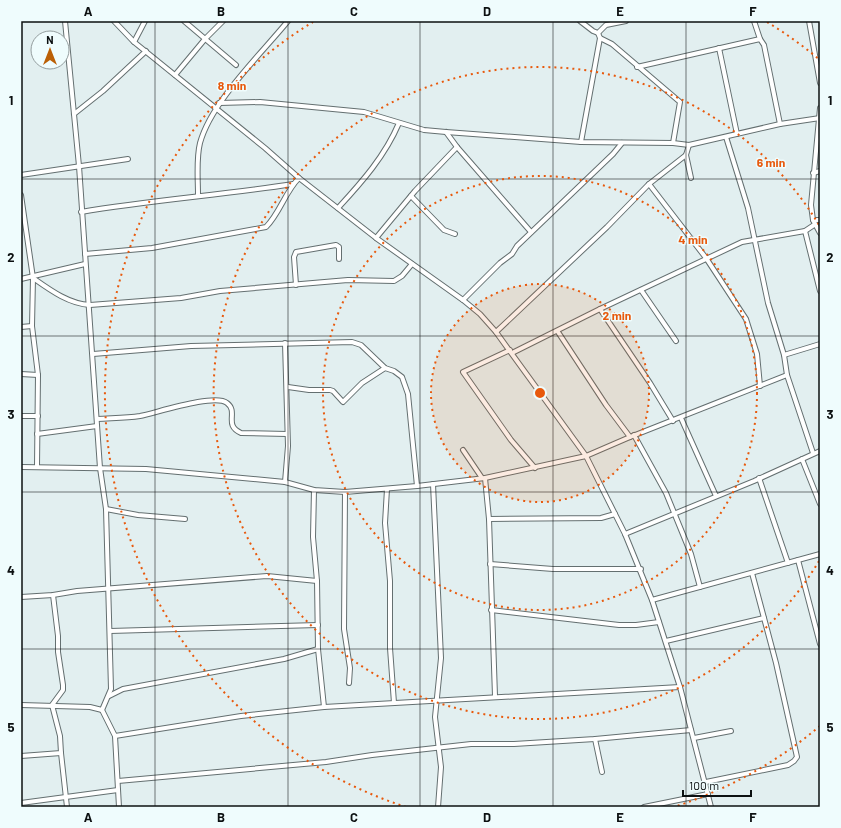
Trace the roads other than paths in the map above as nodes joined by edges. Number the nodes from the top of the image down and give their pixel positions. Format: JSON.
{"nodes":[{"id":1,"x":65,"y":21,"type":"edge"},
{"id":2,"x":114,"y":21,"type":"edge"},
{"id":3,"x":145,"y":21,"type":"edge"},
{"id":4,"x":184,"y":21,"type":"edge"},
{"id":5,"x":223,"y":21,"type":"edge"},
{"id":6,"x":288,"y":21,"type":"edge"},
{"id":7,"x":580,"y":21,"type":"edge"},
{"id":8,"x":626,"y":21,"type":"edge"},
{"id":9,"x":754,"y":21,"type":"edge"},
{"id":10,"x":809,"y":21,"type":"edge"},
{"id":11,"x":606,"y":23,"type":"edge"},
{"id":12,"x":599,"y":35,"type":"junction"},
{"id":13,"x":205,"y":39,"type":"junction"},
{"id":14,"x":760,"y":39,"type":"junction"},
{"id":15,"x":134,"y":42,"type":"junction"},
{"id":16,"x":719,"y":48,"type":"junction"},
{"id":17,"x":146,"y":51,"type":"junction"},
{"id":18,"x":236,"y":65,"type":"dead end"},
{"id":19,"x":637,"y":67,"type":"junction"},
{"id":20,"x":176,"y":75,"type":"junction"},
{"id":21,"x":820,"y":83,"type":"edge"},
{"id":22,"x":219,"y":103,"type":"junction"},
{"id":23,"x":820,"y":108,"type":"edge"},
{"id":24,"x":216,"y":109,"type":"junction"},
{"id":25,"x":74,"y":114,"type":"junction"},
{"id":26,"x":820,"y":118,"type":"edge"},
{"id":27,"x":400,"y":123,"type":"junction"},
{"id":28,"x":780,"y":124,"type":"junction"},
{"id":29,"x":446,"y":132,"type":"junction"},
{"id":30,"x":737,"y":134,"type":"junction"},
{"id":31,"x":726,"y":137,"type":"junction"},
{"id":32,"x":581,"y":142,"type":"junction"},
{"id":33,"x":622,"y":143,"type":"junction"},
{"id":34,"x":673,"y":143,"type":"junction"},
{"id":35,"x":689,"y":145,"type":"junction"},
{"id":36,"x":457,"y":147,"type":"junction"},
{"id":37,"x":686,"y":155,"type":"junction"},
{"id":38,"x":128,"y":159,"type":"dead end"},
{"id":39,"x":79,"y":166,"type":"junction"},
{"id":40,"x":820,"y":171,"type":"edge"},
{"id":41,"x":814,"y":173,"type":"junction"},
{"id":42,"x":21,"y":175,"type":"edge"},
{"id":43,"x":299,"y":178,"type":"junction"},
{"id":44,"x":691,"y":178,"type":"dead end"},
{"id":45,"x":293,"y":184,"type":"junction"},
{"id":46,"x":649,"y":184,"type":"junction"},
{"id":47,"x":21,"y":194,"type":"edge"},
{"id":48,"x":198,"y":195,"type":"junction"},
{"id":49,"x":411,"y":196,"type":"junction"},
{"id":50,"x":338,"y":208,"type":"junction"},
{"id":51,"x":81,"y":212,"type":"junction"},
{"id":52,"x":820,"y":220,"type":"edge"},
{"id":53,"x":814,"y":222,"type":"junction"},
{"id":54,"x":805,"y":231,"type":"junction"},
{"id":55,"x":531,"y":232,"type":"junction"},
{"id":56,"x":820,"y":233,"type":"edge"},
{"id":57,"x":455,"y":234,"type":"dead end"},
{"id":58,"x":376,"y":238,"type":"junction"},
{"id":59,"x":755,"y":240,"type":"junction"},
{"id":60,"x":85,"y":254,"type":"junction"},
{"id":61,"x":706,"y":258,"type":"junction"},
{"id":62,"x":339,"y":259,"type":"dead end"},
{"id":63,"x":85,"y":264,"type":"junction"},
{"id":64,"x":412,"y":264,"type":"junction"},
{"id":65,"x":33,"y":278,"type":"junction"},
{"id":66,"x":21,"y":279,"type":"edge"},
{"id":67,"x":296,"y":285,"type":"junction"},
{"id":68,"x":641,"y":290,"type":"junction"},
{"id":69,"x":820,"y":291,"type":"edge"},
{"id":70,"x":463,"y":300,"type":"junction"},
{"id":71,"x":90,"y":305,"type":"junction"},
{"id":72,"x":600,"y":309,"type":"junction"},
{"id":73,"x":32,"y":326,"type":"junction"},
{"id":74,"x":21,"y":327,"type":"edge"},
{"id":75,"x":496,"y":332,"type":"junction"},
{"id":76,"x":558,"y":332,"type":"junction"},
{"id":77,"x":676,"y":341,"type":"dead end"},
{"id":78,"x":285,"y":343,"type":"junction"},
{"id":79,"x":820,"y":344,"type":"edge"},
{"id":80,"x":511,"y":352,"type":"junction"},
{"id":81,"x":93,"y":354,"type":"junction"},
{"id":82,"x":784,"y":355,"type":"junction"},
{"id":83,"x":385,"y":368,"type":"junction"},
{"id":84,"x":21,"y":374,"type":"edge"},
{"id":85,"x":38,"y":375,"type":"junction"},
{"id":86,"x":787,"y":375,"type":"junction"},
{"id":87,"x":760,"y":386,"type":"junction"},
{"id":88,"x":288,"y":387,"type":"junction"},
{"id":89,"x":21,"y":416,"type":"edge"},
{"id":90,"x":38,"y":416,"type":"junction"},
{"id":91,"x":681,"y":418,"type":"junction"},
{"id":92,"x":97,"y":419,"type":"junction"},
{"id":93,"x":673,"y":421,"type":"junction"},
{"id":94,"x":97,"y":426,"type":"junction"},
{"id":95,"x":38,"y":434,"type":"junction"},
{"id":96,"x":287,"y":434,"type":"junction"},
{"id":97,"x":632,"y":436,"type":"junction"},
{"id":98,"x":463,"y":450,"type":"dead end"},
{"id":99,"x":820,"y":451,"type":"edge"},
{"id":100,"x":813,"y":454,"type":"junction"},
{"id":101,"x":586,"y":456,"type":"junction"},
{"id":102,"x":802,"y":459,"type":"junction"},
{"id":103,"x":37,"y":466,"type":"junction"},
{"id":104,"x":21,"y":467,"type":"edge"},
{"id":105,"x":100,"y":468,"type":"junction"},
{"id":106,"x":535,"y":468,"type":"junction"},
{"id":107,"x":484,"y":478,"type":"junction"},
{"id":108,"x":759,"y":478,"type":"junction"},
{"id":109,"x":285,"y":482,"type":"junction"},
{"id":110,"x":433,"y":484,"type":"junction"},
{"id":111,"x":417,"y":486,"type":"junction"},
{"id":112,"x":387,"y":489,"type":"junction"},
{"id":113,"x":314,"y":490,"type":"junction"},
{"id":114,"x":345,"y":492,"type":"junction"},
{"id":115,"x":716,"y":496,"type":"junction"},
{"id":116,"x":820,"y":504,"type":"edge"},
{"id":117,"x":106,"y":509,"type":"junction"},
{"id":118,"x":615,"y":514,"type":"junction"},
{"id":119,"x":674,"y":514,"type":"junction"},
{"id":120,"x":185,"y":519,"type":"dead end"},
{"id":121,"x":489,"y":519,"type":"junction"},
{"id":122,"x":625,"y":534,"type":"junction"},
{"id":123,"x":820,"y":554,"type":"edge"},
{"id":124,"x":798,"y":560,"type":"junction"},
{"id":125,"x":788,"y":563,"type":"junction"},
{"id":126,"x":490,"y":564,"type":"junction"},
{"id":127,"x":641,"y":569,"type":"junction"},
{"id":128,"x":752,"y":573,"type":"junction"},
{"id":129,"x":317,"y":581,"type":"junction"},
{"id":130,"x":700,"y":587,"type":"junction"},
{"id":131,"x":108,"y":590,"type":"junction"},
{"id":132,"x":53,"y":595,"type":"junction"},
{"id":133,"x":21,"y":596,"type":"edge"},
{"id":134,"x":652,"y":600,"type":"junction"},
{"id":135,"x":491,"y":610,"type":"junction"},
{"id":136,"x":764,"y":618,"type":"junction"},
{"id":137,"x":659,"y":622,"type":"junction"},
{"id":138,"x":318,"y":625,"type":"junction"},
{"id":139,"x":110,"y":631,"type":"junction"},
{"id":140,"x":666,"y":642,"type":"junction"},
{"id":141,"x":820,"y":644,"type":"edge"},
{"id":142,"x":318,"y":649,"type":"junction"},
{"id":143,"x":349,"y":683,"type":"dead end"},
{"id":144,"x":680,"y":686,"type":"junction"},
{"id":145,"x":108,"y":696,"type":"junction"},
{"id":146,"x":495,"y":696,"type":"junction"},
{"id":147,"x":436,"y":700,"type":"junction"},
{"id":148,"x":394,"y":703,"type":"junction"},
{"id":149,"x":21,"y":705,"type":"edge"},
{"id":150,"x":52,"y":705,"type":"junction"},
{"id":151,"x":324,"y":707,"type":"junction"},
{"id":152,"x":102,"y":710,"type":"junction"},
{"id":153,"x":691,"y":730,"type":"junction"},
{"id":154,"x":731,"y":731,"type":"dead end"},
{"id":155,"x":115,"y":736,"type":"junction"},
{"id":156,"x":694,"y":738,"type":"junction"},
{"id":157,"x":596,"y":739,"type":"junction"},
{"id":158,"x":438,"y":749,"type":"junction"},
{"id":159,"x":61,"y":753,"type":"junction"},
{"id":160,"x":21,"y":756,"type":"edge"},
{"id":161,"x":602,"y":772,"type":"dead end"},
{"id":162,"x":118,"y":780,"type":"junction"},
{"id":163,"x":706,"y":782,"type":"junction"},
{"id":164,"x":118,"y":790,"type":"junction"},
{"id":165,"x":708,"y":794,"type":"junction"},
{"id":166,"x":66,"y":796,"type":"junction"},
{"id":167,"x":21,"y":803,"type":"edge"},
{"id":168,"x":67,"y":807,"type":"edge"},
{"id":169,"x":119,"y":807,"type":"edge"},
{"id":170,"x":438,"y":807,"type":"edge"},
{"id":171,"x":644,"y":807,"type":"edge"},
{"id":172,"x":711,"y":807,"type":"edge"}],
"edges":[{"from":1,"to":25,"type":"street"},
{"from":2,"to":15,"type":"street"},
{"from":3,"to":15,"type":"street"},
{"from":4,"to":13,"type":"street"},
{"from":5,"to":13,"type":"street"},
{"from":6,"to":22,"type":"street"},
{"from":7,"to":12,"type":"street"},
{"from":8,"to":11,"type":"street"},
{"from":9,"to":14,"type":"street"},
{"from":10,"to":21,"type":"street"},
{"from":11,"to":12,"type":"street"},
{"from":12,"to":19,"type":"street"},
{"from":12,"to":32,"type":"street"},
{"from":13,"to":18,"type":"street"},
{"from":13,"to":20,"type":"street"},
{"from":14,"to":16,"type":"street"},
{"from":14,"to":28,"type":"street"},
{"from":15,"to":17,"type":"street"},
{"from":16,"to":19,"type":"street"},
{"from":16,"to":30,"type":"street"},
{"from":17,"to":20,"type":"street"},
{"from":17,"to":25,"type":"street"},
{"from":19,"to":34,"type":"street"},
{"from":20,"to":24,"type":"street"},
{"from":22,"to":24,"type":"street"},
{"from":22,"to":27,"type":"street"},
{"from":23,"to":26,"type":"street"},
{"from":24,"to":43,"type":"street"},
{"from":24,"to":48,"type":"street"},
{"from":25,"to":39,"type":"street"},
{"from":26,"to":28,"type":"street"},
{"from":26,"to":41,"type":"street"},
{"from":27,"to":29,"type":"street"},
{"from":27,"to":50,"type":"street"},
{"from":28,"to":30,"type":"street"},
{"from":29,"to":32,"type":"street"},
{"from":29,"to":36,"type":"street"},
{"from":30,"to":31,"type":"street"},
{"from":31,"to":35,"type":"street"},
{"from":31,"to":59,"type":"street"},
{"from":32,"to":33,"type":"street"},
{"from":33,"to":34,"type":"street"},
{"from":33,"to":55,"type":"street"},
{"from":34,"to":35,"type":"street"},
{"from":35,"to":37,"type":"street"},
{"from":36,"to":49,"type":"street"},
{"from":36,"to":55,"type":"street"},
{"from":37,"to":44,"type":"street"},
{"from":37,"to":46,"type":"street"},
{"from":38,"to":39,"type":"street"},
{"from":39,"to":42,"type":"street"},
{"from":39,"to":51,"type":"street"},
{"from":40,"to":41,"type":"street"},
{"from":41,"to":53,"type":"street"},
{"from":43,"to":45,"type":"street"},
{"from":43,"to":50,"type":"street"},
{"from":45,"to":48,"type":"street"},
{"from":45,"to":60,"type":"street"},
{"from":46,"to":61,"type":"street"},
{"from":46,"to":75,"type":"street"},
{"from":47,"to":65,"type":"street"},
{"from":48,"to":51,"type":"street"},
{"from":49,"to":57,"type":"street"},
{"from":49,"to":58,"type":"street"},
{"from":50,"to":58,"type":"street"},
{"from":51,"to":60,"type":"street"},
{"from":52,"to":53,"type":"street"},
{"from":53,"to":54,"type":"street"},
{"from":53,"to":56,"type":"street"},
{"from":54,"to":59,"type":"street"},
{"from":54,"to":69,"type":"street"},
{"from":55,"to":70,"type":"street"},
{"from":58,"to":64,"type":"street"},
{"from":59,"to":61,"type":"street"},
{"from":59,"to":82,"type":"street"},
{"from":60,"to":63,"type":"street"},
{"from":61,"to":68,"type":"street"},
{"from":61,"to":87,"type":"street"},
{"from":62,"to":67,"type":"street"},
{"from":63,"to":65,"type":"street"},
{"from":63,"to":71,"type":"street"},
{"from":64,"to":67,"type":"street"},
{"from":64,"to":70,"type":"street"},
{"from":65,"to":66,"type":"street"},
{"from":65,"to":71,"type":"street"},
{"from":65,"to":73,"type":"street"},
{"from":67,"to":71,"type":"street"},
{"from":68,"to":72,"type":"street"},
{"from":68,"to":77,"type":"street"},
{"from":70,"to":75,"type":"street"},
{"from":71,"to":81,"type":"street"},
{"from":72,"to":76,"type":"street"},
{"from":72,"to":93,"type":"street"},
{"from":73,"to":74,"type":"street"},
{"from":73,"to":85,"type":"street"},
{"from":75,"to":80,"type":"street"},
{"from":76,"to":80,"type":"street"},
{"from":76,"to":97,"type":"street"},
{"from":78,"to":81,"type":"street"},
{"from":78,"to":83,"type":"street"},
{"from":78,"to":88,"type":"street"},
{"from":79,"to":82,"type":"street"},
{"from":80,"to":101,"type":"street"},
{"from":80,"to":106,"type":"street"},
{"from":81,"to":92,"type":"street"},
{"from":82,"to":86,"type":"street"},
{"from":83,"to":88,"type":"street"},
{"from":83,"to":111,"type":"street"},
{"from":84,"to":85,"type":"street"},
{"from":85,"to":90,"type":"street"},
{"from":86,"to":87,"type":"street"},
{"from":86,"to":100,"type":"street"},
{"from":87,"to":91,"type":"street"},
{"from":88,"to":96,"type":"street"},
{"from":89,"to":90,"type":"street"},
{"from":90,"to":95,"type":"street"},
{"from":91,"to":93,"type":"street"},
{"from":91,"to":115,"type":"street"},
{"from":92,"to":94,"type":"street"},
{"from":92,"to":96,"type":"street"},
{"from":93,"to":97,"type":"street"},
{"from":94,"to":95,"type":"street"},
{"from":94,"to":105,"type":"street"},
{"from":95,"to":103,"type":"street"},
{"from":96,"to":109,"type":"street"},
{"from":97,"to":101,"type":"street"},
{"from":97,"to":119,"type":"street"},
{"from":98,"to":107,"type":"street"},
{"from":99,"to":100,"type":"street"},
{"from":100,"to":102,"type":"street"},
{"from":101,"to":106,"type":"street"},
{"from":101,"to":118,"type":"street"},
{"from":102,"to":108,"type":"street"},
{"from":102,"to":116,"type":"street"},
{"from":103,"to":104,"type":"street"},
{"from":103,"to":105,"type":"street"},
{"from":105,"to":109,"type":"street"},
{"from":105,"to":117,"type":"street"},
{"from":106,"to":107,"type":"street"},
{"from":107,"to":110,"type":"street"},
{"from":107,"to":121,"type":"street"},
{"from":108,"to":115,"type":"street"},
{"from":108,"to":125,"type":"street"},
{"from":109,"to":113,"type":"street"},
{"from":110,"to":111,"type":"street"},
{"from":110,"to":147,"type":"street"},
{"from":111,"to":112,"type":"street"},
{"from":112,"to":114,"type":"street"},
{"from":112,"to":148,"type":"street"},
{"from":113,"to":114,"type":"street"},
{"from":113,"to":129,"type":"street"},
{"from":114,"to":143,"type":"street"},
{"from":115,"to":119,"type":"street"},
{"from":117,"to":120,"type":"street"},
{"from":117,"to":131,"type":"street"},
{"from":118,"to":121,"type":"street"},
{"from":118,"to":122,"type":"street"},
{"from":119,"to":122,"type":"street"},
{"from":119,"to":130,"type":"street"},
{"from":121,"to":126,"type":"street"},
{"from":122,"to":127,"type":"street"},
{"from":123,"to":124,"type":"street"},
{"from":124,"to":125,"type":"street"},
{"from":124,"to":141,"type":"street"},
{"from":125,"to":128,"type":"street"},
{"from":126,"to":127,"type":"street"},
{"from":126,"to":135,"type":"street"},
{"from":127,"to":134,"type":"street"},
{"from":128,"to":130,"type":"street"},
{"from":128,"to":136,"type":"street"},
{"from":129,"to":131,"type":"street"},
{"from":129,"to":138,"type":"street"},
{"from":130,"to":134,"type":"street"},
{"from":131,"to":132,"type":"street"},
{"from":131,"to":139,"type":"street"},
{"from":132,"to":133,"type":"street"},
{"from":132,"to":150,"type":"street"},
{"from":134,"to":137,"type":"street"},
{"from":135,"to":137,"type":"street"},
{"from":135,"to":146,"type":"street"},
{"from":136,"to":140,"type":"street"},
{"from":136,"to":163,"type":"street"},
{"from":137,"to":140,"type":"street"},
{"from":138,"to":139,"type":"street"},
{"from":138,"to":142,"type":"street"},
{"from":139,"to":145,"type":"street"},
{"from":140,"to":144,"type":"street"},
{"from":142,"to":145,"type":"street"},
{"from":142,"to":151,"type":"street"},
{"from":144,"to":146,"type":"street"},
{"from":144,"to":153,"type":"street"},
{"from":145,"to":152,"type":"street"},
{"from":146,"to":147,"type":"street"},
{"from":147,"to":148,"type":"street"},
{"from":147,"to":158,"type":"street"},
{"from":148,"to":151,"type":"street"},
{"from":149,"to":150,"type":"street"},
{"from":150,"to":152,"type":"street"},
{"from":150,"to":159,"type":"street"},
{"from":151,"to":155,"type":"street"},
{"from":152,"to":155,"type":"street"},
{"from":153,"to":156,"type":"street"},
{"from":153,"to":157,"type":"street"},
{"from":154,"to":156,"type":"street"},
{"from":155,"to":162,"type":"street"},
{"from":156,"to":163,"type":"street"},
{"from":157,"to":158,"type":"street"},
{"from":157,"to":161,"type":"street"},
{"from":158,"to":162,"type":"street"},
{"from":158,"to":170,"type":"street"},
{"from":159,"to":160,"type":"street"},
{"from":159,"to":166,"type":"street"},
{"from":162,"to":164,"type":"street"},
{"from":163,"to":165,"type":"street"},
{"from":164,"to":166,"type":"street"},
{"from":164,"to":169,"type":"street"},
{"from":165,"to":171,"type":"street"},
{"from":165,"to":172,"type":"street"},
{"from":166,"to":167,"type":"street"},
{"from":166,"to":168,"type":"street"}]}
